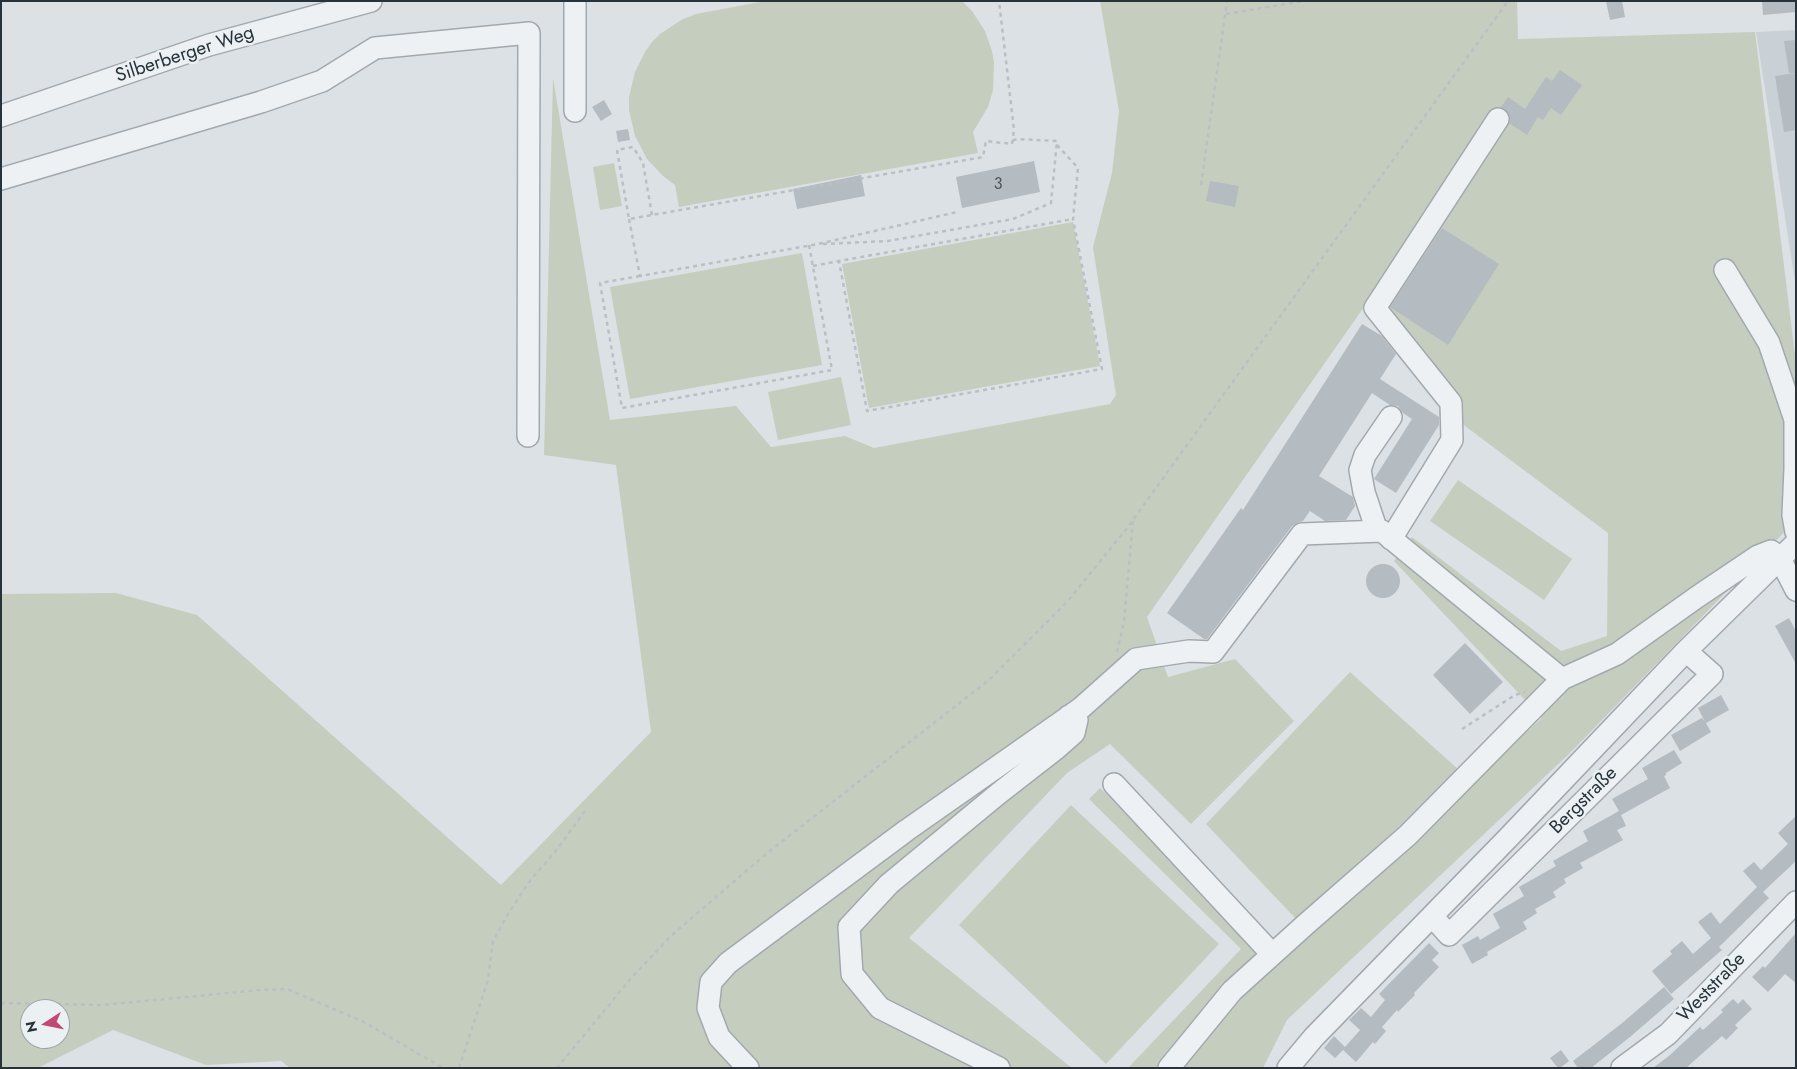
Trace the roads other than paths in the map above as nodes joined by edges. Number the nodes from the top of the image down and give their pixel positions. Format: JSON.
{"nodes":[{"id":1,"x":371,"y":1,"type":"edge"},
{"id":2,"x":575,"y":1,"type":"edge"},
{"id":3,"x":575,"y":111,"type":"dead end"},
{"id":4,"x":1,"y":116,"type":"edge"},
{"id":5,"x":1498,"y":119,"type":"dead end"},
{"id":6,"x":1,"y":179,"type":"edge"},
{"id":7,"x":1725,"y":270,"type":"dead end"},
{"id":8,"x":1391,"y":417,"type":"dead end"},
{"id":9,"x":528,"y":436,"type":"dead end"},
{"id":10,"x":1796,"y":532,"type":"edge"},
{"id":11,"x":1384,"y":535,"type":"junction"},
{"id":12,"x":1796,"y":543,"type":"edge"},
{"id":13,"x":1779,"y":558,"type":"junction"},
{"id":14,"x":1796,"y":590,"type":"edge"},
{"id":15,"x":1686,"y":650,"type":"junction"},
{"id":16,"x":1562,"y":679,"type":"junction"},
{"id":17,"x":1069,"y":716,"type":"junction"},
{"id":18,"x":1114,"y":784,"type":"dead end"},
{"id":19,"x":1796,"y":902,"type":"edge"},
{"id":20,"x":1432,"y":916,"type":"junction"},
{"id":21,"x":1272,"y":954,"type":"junction"},
{"id":22,"x":748,"y":1068,"type":"edge"},
{"id":23,"x":999,"y":1068,"type":"edge"},
{"id":24,"x":1169,"y":1068,"type":"edge"},
{"id":25,"x":1288,"y":1068,"type":"edge"},
{"id":26,"x":1622,"y":1068,"type":"edge"}],
"edges":[{"from":1,"to":4,"type":"street","name":"Silberberger Weg"},
{"from":2,"to":3,"type":"street"},
{"from":5,"to":11,"type":"street"},
{"from":6,"to":9,"type":"street"},
{"from":7,"to":10,"type":"street"},
{"from":8,"to":11,"type":"street"},
{"from":11,"to":16,"type":"street"},
{"from":11,"to":17,"type":"street"},
{"from":12,"to":13,"type":"street","name":"Bergstraße"},
{"from":13,"to":14,"type":"street"},
{"from":13,"to":15,"type":"street","name":"Bergstraße"},
{"from":13,"to":16,"type":"street"},
{"from":15,"to":20,"type":"street","name":"Bergstraße"},
{"from":15,"to":20,"type":"street","name":"Bergstraße"},
{"from":16,"to":21,"type":"street"},
{"from":17,"to":22,"type":"street"},
{"from":17,"to":23,"type":"street"},
{"from":18,"to":21,"type":"street"},
{"from":19,"to":26,"type":"street","name":"Weststraße"},
{"from":20,"to":25,"type":"street","name":"Bergstraße"},
{"from":21,"to":24,"type":"street"}]}
